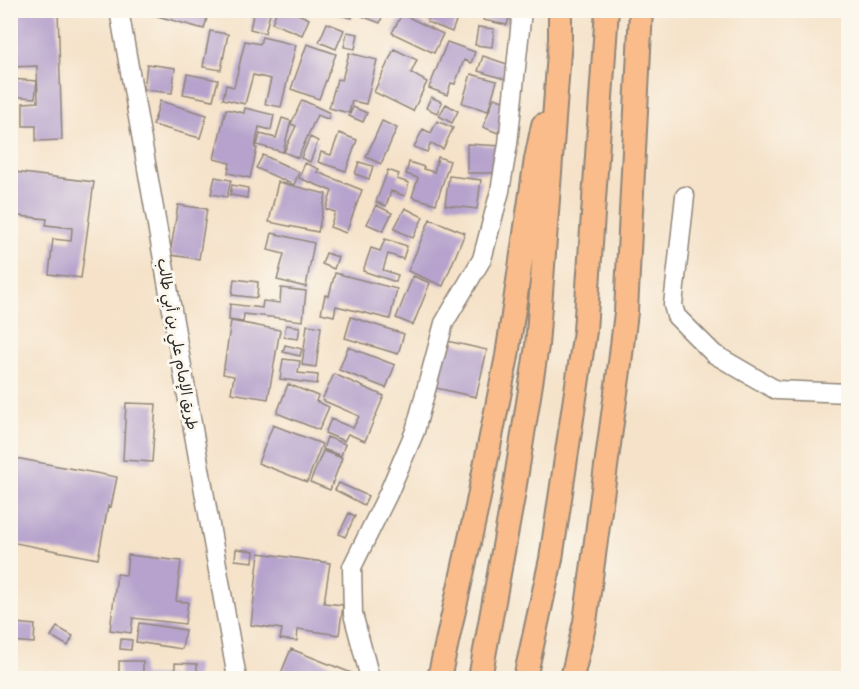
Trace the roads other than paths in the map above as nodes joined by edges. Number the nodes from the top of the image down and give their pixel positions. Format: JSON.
{"nodes":[{"id":1,"x":119,"y":10,"type":"edge"},
{"id":2,"x":522,"y":10,"type":"edge"},
{"id":3,"x":560,"y":10,"type":"edge"},
{"id":4,"x":607,"y":10,"type":"edge"},
{"id":5,"x":641,"y":10,"type":"edge"},
{"id":6,"x":560,"y":39,"type":"junction"},
{"id":7,"x":685,"y":196,"type":"dead end"},
{"id":8,"x":849,"y":393,"type":"edge"},
{"id":9,"x":237,"y":678,"type":"edge"},
{"id":10,"x":370,"y":678,"type":"edge"},
{"id":11,"x":439,"y":678,"type":"edge"},
{"id":12,"x":480,"y":678,"type":"edge"},
{"id":13,"x":525,"y":678,"type":"edge"},
{"id":14,"x":572,"y":678,"type":"edge"}],
"edges":[{"from":1,"to":9,"type":"street","name":"طريق الإمام علي بن أبي طالب"},
{"from":2,"to":10,"type":"street"},
{"from":3,"to":6,"type":"main road"},
{"from":4,"to":13,"type":"main road"},
{"from":5,"to":14,"type":"main road"},
{"from":6,"to":11,"type":"main road"},
{"from":6,"to":12,"type":"main road"},
{"from":7,"to":8,"type":"street"}]}
